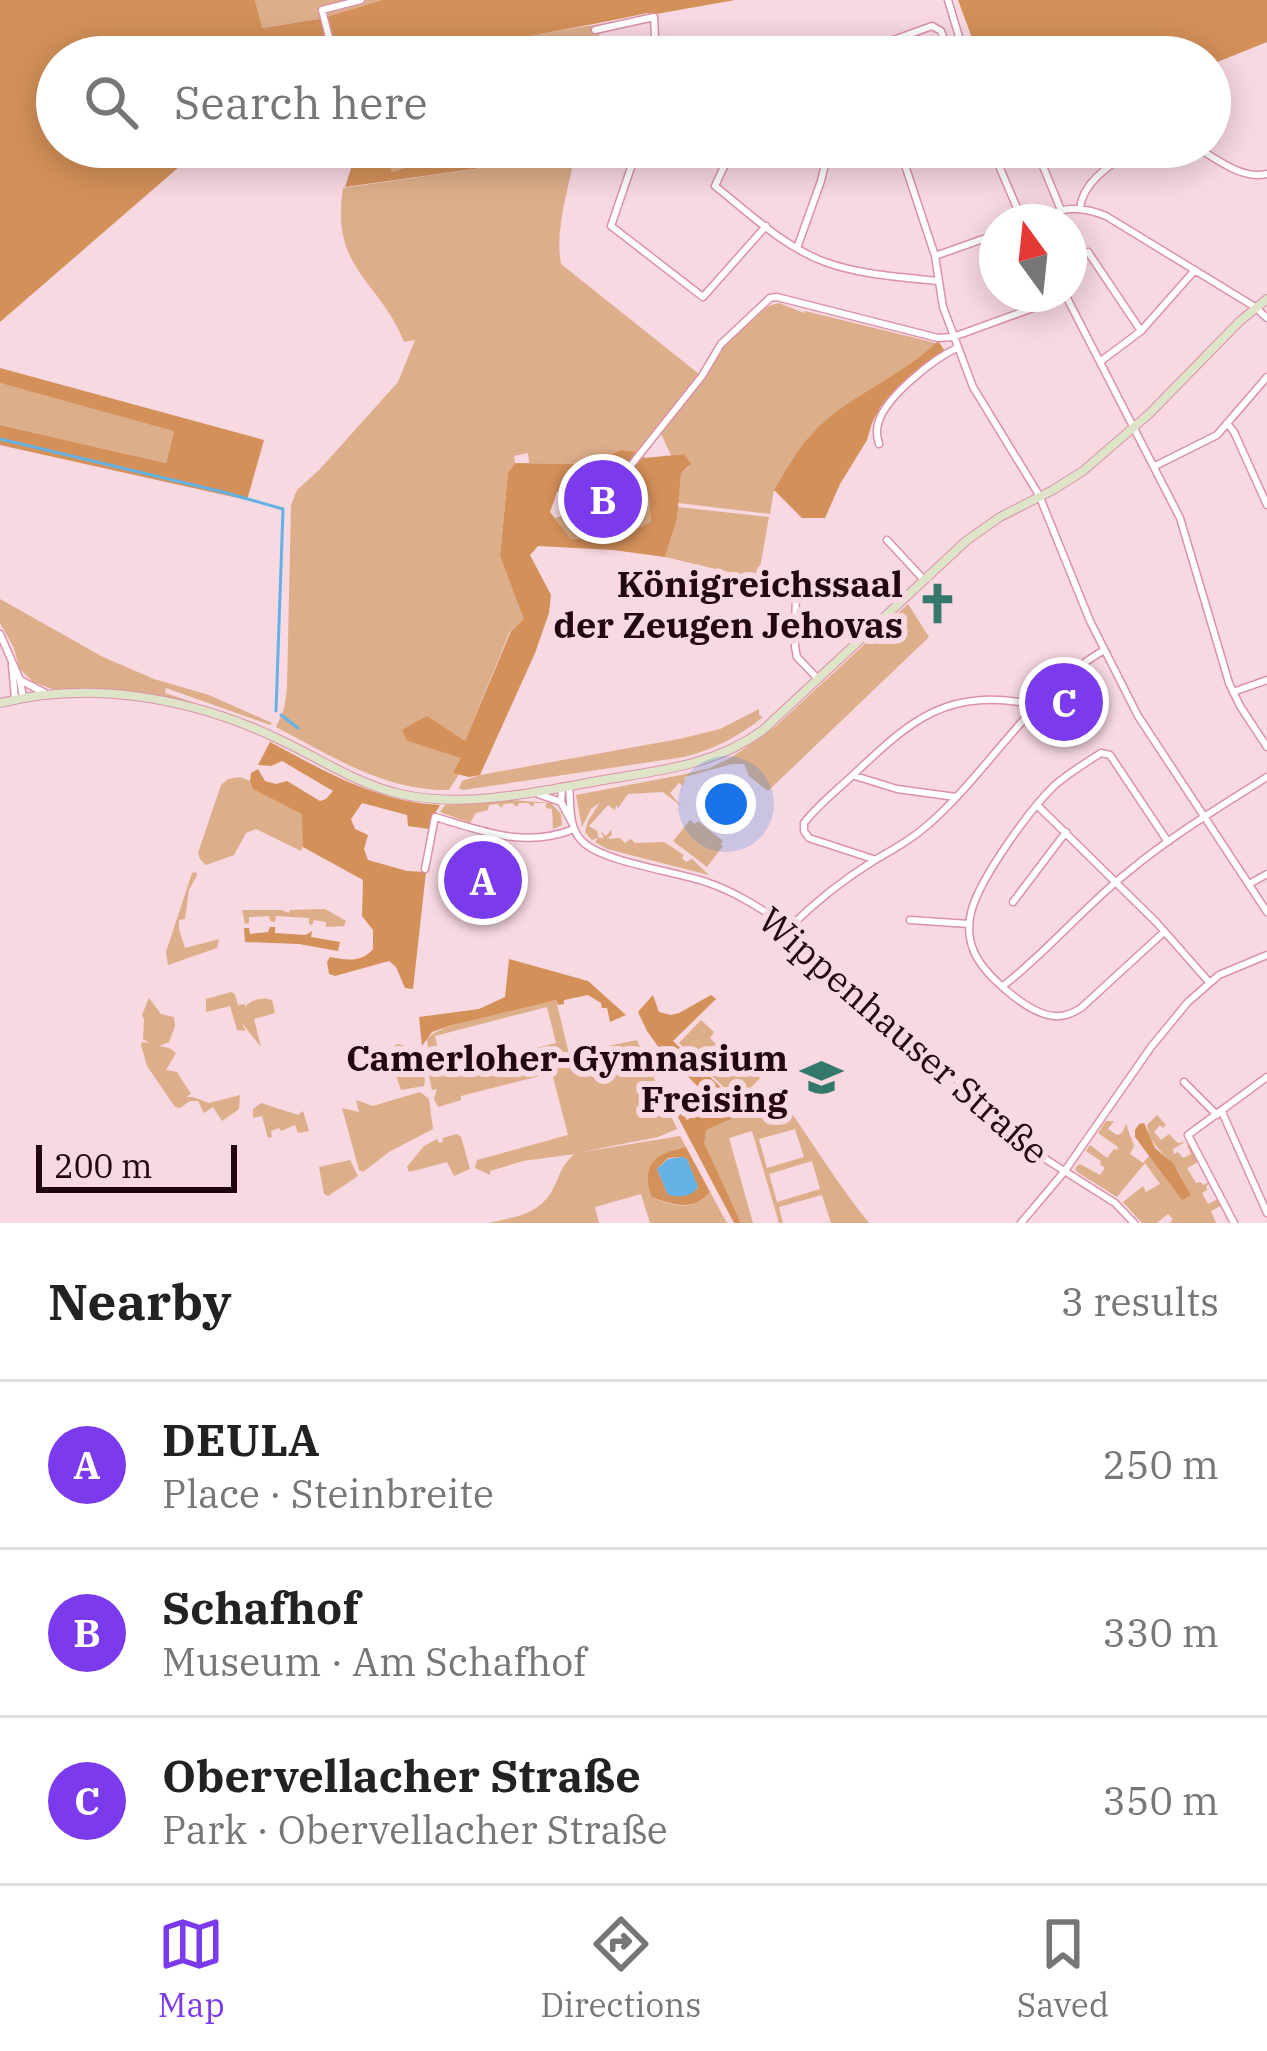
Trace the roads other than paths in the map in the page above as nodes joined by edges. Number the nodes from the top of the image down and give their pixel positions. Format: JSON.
{"nodes":[{"id":1,"x":361,"y":0,"type":"edge"},
{"id":2,"x":948,"y":0,"type":"edge"},
{"id":3,"x":595,"y":30,"type":"dead end"},
{"id":4,"x":329,"y":36,"type":"edge"},
{"id":5,"x":655,"y":36,"type":"edge"},
{"id":6,"x":904,"y":36,"type":"edge"},
{"id":7,"x":943,"y":36,"type":"edge"},
{"id":8,"x":959,"y":36,"type":"edge"},
{"id":9,"x":1231,"y":166,"type":"edge"},
{"id":10,"x":631,"y":168,"type":"edge"},
{"id":11,"x":724,"y":168,"type":"edge"},
{"id":12,"x":824,"y":168,"type":"edge"},
{"id":13,"x":905,"y":168,"type":"edge"},
{"id":14,"x":1001,"y":168,"type":"edge"},
{"id":15,"x":1043,"y":168,"type":"edge"},
{"id":16,"x":1110,"y":168,"type":"edge"},
{"id":17,"x":1267,"y":174,"type":"edge"},
{"id":18,"x":1018,"y":204,"type":"edge"},
{"id":19,"x":1058,"y":204,"type":"edge"},
{"id":20,"x":1080,"y":204,"type":"edge"},
{"id":21,"x":1087,"y":210,"type":"edge"},
{"id":22,"x":766,"y":226,"type":"junction"},
{"id":23,"x":979,"y":240,"type":"edge"},
{"id":24,"x":797,"y":248,"type":"junction"},
{"id":25,"x":1088,"y":252,"type":"dead end"},
{"id":26,"x":935,"y":256,"type":"junction"},
{"id":27,"x":1195,"y":270,"type":"junction"},
{"id":28,"x":938,"y":281,"type":"junction"},
{"id":29,"x":1267,"y":299,"type":"edge"},
{"id":30,"x":1256,"y":307,"type":"junction"},
{"id":31,"x":1020,"y":312,"type":"edge"},
{"id":32,"x":1075,"y":312,"type":"edge"},
{"id":33,"x":1267,"y":318,"type":"edge"},
{"id":34,"x":1141,"y":331,"type":"junction"},
{"id":35,"x":953,"y":337,"type":"junction"},
{"id":36,"x":957,"y":348,"type":"junction"},
{"id":37,"x":1101,"y":361,"type":"junction"},
{"id":38,"x":1267,"y":376,"type":"edge"},
{"id":39,"x":1227,"y":423,"type":"junction"},
{"id":40,"x":1133,"y":428,"type":"junction"},
{"id":41,"x":879,"y":444,"type":"dead end"},
{"id":42,"x":1155,"y":466,"type":"junction"},
{"id":43,"x":1039,"y":495,"type":"junction"},
{"id":44,"x":569,"y":500,"type":"dead end"},
{"id":45,"x":1267,"y":505,"type":"edge"},
{"id":46,"x":887,"y":540,"type":"dead end"},
{"id":47,"x":924,"y":580,"type":"junction"},
{"id":48,"x":790,"y":581,"type":"dead end"},
{"id":49,"x":0,"y":634,"type":"edge"},
{"id":50,"x":1105,"y":650,"type":"junction"},
{"id":51,"x":13,"y":662,"type":"junction"},
{"id":52,"x":818,"y":679,"type":"junction"},
{"id":53,"x":20,"y":680,"type":"junction"},
{"id":54,"x":1267,"y":680,"type":"edge"},
{"id":55,"x":1233,"y":692,"type":"junction"},
{"id":56,"x":49,"y":694,"type":"junction"},
{"id":57,"x":19,"y":699,"type":"junction"},
{"id":58,"x":0,"y":704,"type":"edge"},
{"id":59,"x":1037,"y":705,"type":"junction"},
{"id":60,"x":1267,"y":747,"type":"edge"},
{"id":61,"x":853,"y":775,"type":"junction"},
{"id":62,"x":1267,"y":777,"type":"edge"},
{"id":63,"x":566,"y":787,"type":"junction"},
{"id":64,"x":523,"y":792,"type":"junction"},
{"id":65,"x":956,"y":797,"type":"junction"},
{"id":66,"x":561,"y":802,"type":"junction"},
{"id":67,"x":1038,"y":806,"type":"junction"},
{"id":68,"x":1203,"y":818,"type":"junction"},
{"id":69,"x":573,"y":825,"type":"junction"},
{"id":70,"x":1066,"y":832,"type":"junction"},
{"id":71,"x":1168,"y":842,"type":"junction"},
{"id":72,"x":875,"y":860,"type":"junction"},
{"id":73,"x":425,"y":869,"type":"dead end"},
{"id":74,"x":1267,"y":874,"type":"edge"},
{"id":75,"x":1116,"y":882,"type":"junction"},
{"id":76,"x":1249,"y":884,"type":"junction"},
{"id":77,"x":1013,"y":902,"type":"dead end"},
{"id":78,"x":1267,"y":911,"type":"edge"},
{"id":79,"x":910,"y":920,"type":"dead end"},
{"id":80,"x":969,"y":924,"type":"junction"},
{"id":81,"x":789,"y":928,"type":"junction"},
{"id":82,"x":1164,"y":932,"type":"junction"},
{"id":83,"x":1267,"y":955,"type":"edge"},
{"id":84,"x":1209,"y":982,"type":"junction"},
{"id":85,"x":1004,"y":986,"type":"junction"},
{"id":86,"x":1267,"y":1077,"type":"edge"},
{"id":87,"x":1184,"y":1082,"type":"dead end"},
{"id":88,"x":1219,"y":1114,"type":"junction"},
{"id":89,"x":1064,"y":1172,"type":"junction"},
{"id":90,"x":1267,"y":1213,"type":"edge"},
{"id":91,"x":1021,"y":1223,"type":"edge"},
{"id":92,"x":1134,"y":1223,"type":"edge"},
{"id":93,"x":1234,"y":1223,"type":"edge"}],
"edges":[{"from":1,"to":4,"type":"street"},
{"from":2,"to":8,"type":"street"},
{"from":3,"to":5,"type":"street"},
{"from":6,"to":7,"type":"street"},
{"from":9,"to":17,"type":"street"},
{"from":10,"to":22,"type":"street"},
{"from":11,"to":22,"type":"street"},
{"from":12,"to":24,"type":"street"},
{"from":13,"to":26,"type":"street"},
{"from":14,"to":18,"type":"street"},
{"from":15,"to":19,"type":"street"},
{"from":16,"to":20,"type":"street"},
{"from":21,"to":27,"type":"street"},
{"from":22,"to":24,"type":"street"},
{"from":23,"to":26,"type":"street"},
{"from":24,"to":28,"type":"street"},
{"from":25,"to":34,"type":"street"},
{"from":26,"to":28,"type":"street"},
{"from":27,"to":30,"type":"street"},
{"from":27,"to":34,"type":"street"},
{"from":28,"to":35,"type":"street"},
{"from":29,"to":30,"type":"main road"},
{"from":30,"to":33,"type":"street"},
{"from":30,"to":40,"type":"main road"},
{"from":31,"to":35,"type":"street"},
{"from":32,"to":37,"type":"street"},
{"from":34,"to":37,"type":"street"},
{"from":35,"to":36,"type":"street"},
{"from":35,"to":44,"type":"street"},
{"from":36,"to":41,"type":"street"},
{"from":36,"to":43,"type":"street"},
{"from":37,"to":40,"type":"street"},
{"from":38,"to":39,"type":"street"},
{"from":39,"to":42,"type":"street"},
{"from":39,"to":45,"type":"street"},
{"from":40,"to":42,"type":"street"},
{"from":40,"to":43,"type":"main road"},
{"from":42,"to":55,"type":"street"},
{"from":43,"to":47,"type":"main road"},
{"from":43,"to":50,"type":"street"},
{"from":46,"to":47,"type":"street"},
{"from":47,"to":52,"type":"main road"},
{"from":48,"to":52,"type":"street"},
{"from":49,"to":51,"type":"street"},
{"from":50,"to":59,"type":"street"},
{"from":50,"to":68,"type":"street"},
{"from":51,"to":53,"type":"street"},
{"from":51,"to":57,"type":"street"},
{"from":52,"to":63,"type":"main road"},
{"from":53,"to":56,"type":"street"},
{"from":53,"to":57,"type":"street"},
{"from":54,"to":55,"type":"street"},
{"from":55,"to":60,"type":"street"},
{"from":56,"to":57,"type":"main road"},
{"from":56,"to":64,"type":"main road"},
{"from":57,"to":58,"type":"main road"},
{"from":59,"to":61,"type":"street"},
{"from":59,"to":65,"type":"street"},
{"from":61,"to":65,"type":"street"},
{"from":61,"to":72,"type":"street"},
{"from":62,"to":68,"type":"street"},
{"from":63,"to":64,"type":"main road"},
{"from":63,"to":66,"type":"street"},
{"from":63,"to":69,"type":"street"},
{"from":64,"to":66,"type":"street"},
{"from":65,"to":72,"type":"street"},
{"from":66,"to":69,"type":"street"},
{"from":67,"to":70,"type":"street"},
{"from":67,"to":71,"type":"street"},
{"from":67,"to":80,"type":"street"},
{"from":68,"to":71,"type":"street"},
{"from":68,"to":76,"type":"street"},
{"from":69,"to":73,"type":"street"},
{"from":69,"to":81,"type":"street","name":"Wippenhauser Straße"},
{"from":70,"to":75,"type":"street"},
{"from":70,"to":77,"type":"street"},
{"from":71,"to":75,"type":"street"},
{"from":72,"to":81,"type":"street"},
{"from":74,"to":76,"type":"street"},
{"from":75,"to":82,"type":"street"},
{"from":75,"to":85,"type":"street"},
{"from":76,"to":78,"type":"street"},
{"from":79,"to":80,"type":"street"},
{"from":80,"to":85,"type":"street"},
{"from":81,"to":89,"type":"street","name":"Wippenhauser Straße"},
{"from":82,"to":84,"type":"street"},
{"from":82,"to":85,"type":"street"},
{"from":83,"to":84,"type":"street"},
{"from":84,"to":89,"type":"street"},
{"from":86,"to":88,"type":"street"},
{"from":87,"to":88,"type":"street"},
{"from":88,"to":90,"type":"street"},
{"from":88,"to":93,"type":"street"},
{"from":89,"to":91,"type":"street"},
{"from":89,"to":92,"type":"street","name":"Wippenhauser Straße"}]}
